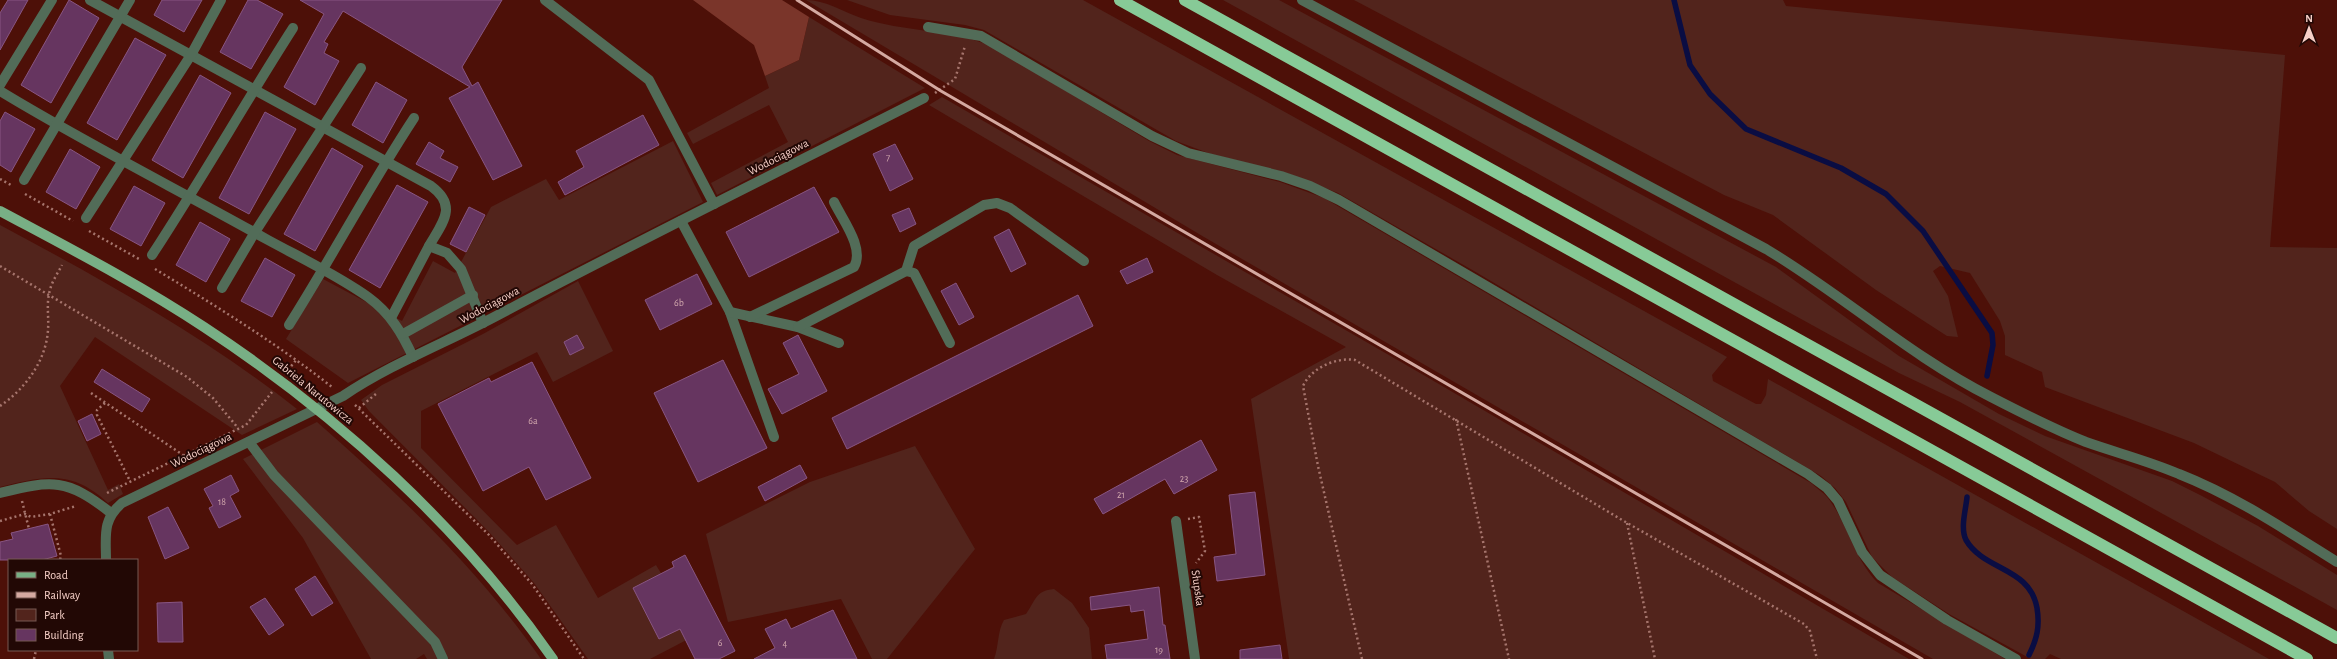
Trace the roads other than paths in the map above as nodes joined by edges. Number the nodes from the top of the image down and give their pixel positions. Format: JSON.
{"nodes":[{"id":1,"x":52,"y":0,"type":"edge"},
{"id":2,"x":90,"y":0,"type":"edge"},
{"id":3,"x":130,"y":0,"type":"edge"},
{"id":4,"x":221,"y":0,"type":"edge"},
{"id":5,"x":545,"y":0,"type":"edge"},
{"id":6,"x":1120,"y":0,"type":"edge"},
{"id":7,"x":1185,"y":0,"type":"edge"},
{"id":8,"x":1302,"y":0,"type":"edge"},
{"id":9,"x":120,"y":17,"type":"junction"},
{"id":10,"x":928,"y":27,"type":"dead end"},
{"id":11,"x":293,"y":28,"type":"dead end"},
{"id":12,"x":191,"y":55,"type":"junction"},
{"id":13,"x":361,"y":68,"type":"dead end"},
{"id":14,"x":0,"y":86,"type":"edge"},
{"id":15,"x":254,"y":89,"type":"junction"},
{"id":16,"x":0,"y":91,"type":"edge"},
{"id":17,"x":924,"y":98,"type":"road end"},
{"id":18,"x":414,"y":118,"type":"dead end"},
{"id":19,"x":55,"y":125,"type":"junction"},
{"id":20,"x":322,"y":127,"type":"junction"},
{"id":21,"x":122,"y":161,"type":"junction"},
{"id":22,"x":385,"y":161,"type":"junction"},
{"id":23,"x":24,"y":180,"type":"dead end"},
{"id":24,"x":190,"y":197,"type":"junction"},
{"id":25,"x":834,"y":202,"type":"dead end"},
{"id":26,"x":714,"y":204,"type":"junction"},
{"id":27,"x":0,"y":211,"type":"edge"},
{"id":28,"x":681,"y":221,"type":"junction"},
{"id":29,"x":84,"y":222,"type":"road end"},
{"id":30,"x":255,"y":232,"type":"junction"},
{"id":31,"x":429,"y":246,"type":"junction"},
{"id":32,"x":148,"y":258,"type":"road end"},
{"id":33,"x":1084,"y":261,"type":"dead end"},
{"id":34,"x":324,"y":271,"type":"junction"},
{"id":35,"x":906,"y":271,"type":"junction"},
{"id":36,"x":222,"y":288,"type":"dead end"},
{"id":37,"x":473,"y":295,"type":"junction"},
{"id":38,"x":730,"y":312,"type":"junction"},
{"id":39,"x":750,"y":316,"type":"junction"},
{"id":40,"x":391,"y":318,"type":"junction"},
{"id":41,"x":483,"y":323,"type":"junction"},
{"id":42,"x":289,"y":325,"type":"dead end"},
{"id":43,"x":798,"y":327,"type":"junction"},
{"id":44,"x":403,"y":334,"type":"junction"},
{"id":45,"x":839,"y":343,"type":"dead end"},
{"id":46,"x":950,"y":343,"type":"dead end"},
{"id":47,"x":413,"y":357,"type":"junction"},
{"id":48,"x":318,"y":409,"type":"junction"},
{"id":49,"x":774,"y":437,"type":"dead end"},
{"id":50,"x":249,"y":442,"type":"junction"},
{"id":51,"x":0,"y":494,"type":"edge"},
{"id":52,"x":111,"y":513,"type":"junction"},
{"id":53,"x":1176,"y":521,"type":"dead end"},
{"id":54,"x":106,"y":559,"type":"edge"},
{"id":55,"x":2337,"y":562,"type":"edge"},
{"id":56,"x":2337,"y":638,"type":"edge"},
{"id":57,"x":443,"y":659,"type":"edge"},
{"id":58,"x":552,"y":659,"type":"edge"},
{"id":59,"x":1195,"y":659,"type":"edge"},
{"id":60,"x":2016,"y":659,"type":"edge"},
{"id":61,"x":2308,"y":659,"type":"edge"}],
"edges":[{"from":1,"to":14,"type":"street"},
{"from":2,"to":9,"type":"street"},
{"from":3,"to":9,"type":"street"},
{"from":4,"to":12,"type":"street"},
{"from":5,"to":26,"type":"street"},
{"from":6,"to":61,"type":"highway"},
{"from":7,"to":56,"type":"highway"},
{"from":8,"to":55,"type":"street"},
{"from":9,"to":12,"type":"street"},
{"from":9,"to":19,"type":"street"},
{"from":10,"to":60,"type":"street"},
{"from":11,"to":15,"type":"street"},
{"from":12,"to":15,"type":"street"},
{"from":12,"to":21,"type":"street"},
{"from":13,"to":20,"type":"street"},
{"from":15,"to":20,"type":"street"},
{"from":15,"to":24,"type":"street"},
{"from":16,"to":19,"type":"street"},
{"from":17,"to":26,"type":"street","name":"Wodociągowa"},
{"from":18,"to":22,"type":"street"},
{"from":19,"to":21,"type":"street"},
{"from":19,"to":23,"type":"street"},
{"from":20,"to":22,"type":"street"},
{"from":20,"to":30,"type":"street"},
{"from":21,"to":24,"type":"street"},
{"from":21,"to":29,"type":"street"},
{"from":22,"to":31,"type":"street"},
{"from":22,"to":34,"type":"street"},
{"from":24,"to":30,"type":"street"},
{"from":24,"to":32,"type":"street"},
{"from":25,"to":39,"type":"street"},
{"from":26,"to":28,"type":"street","name":"Wodociągowa"},
{"from":27,"to":48,"type":"main road","name":"Gabriela Narutowicza"},
{"from":28,"to":38,"type":"street"},
{"from":28,"to":41,"type":"street","name":"Wodociągowa"},
{"from":30,"to":34,"type":"street"},
{"from":30,"to":36,"type":"street"},
{"from":31,"to":37,"type":"street"},
{"from":31,"to":40,"type":"street"},
{"from":33,"to":35,"type":"street"},
{"from":34,"to":40,"type":"street"},
{"from":34,"to":42,"type":"street"},
{"from":35,"to":43,"type":"street"},
{"from":35,"to":46,"type":"street"},
{"from":37,"to":41,"type":"street"},
{"from":37,"to":44,"type":"street"},
{"from":38,"to":39,"type":"street"},
{"from":38,"to":49,"type":"street"},
{"from":39,"to":43,"type":"street"},
{"from":40,"to":44,"type":"street"},
{"from":41,"to":47,"type":"street","name":"Wodociągowa"},
{"from":43,"to":45,"type":"street"},
{"from":44,"to":47,"type":"street"},
{"from":47,"to":48,"type":"street","name":"Wodociągowa"},
{"from":48,"to":50,"type":"street","name":"Wodociągowa"},
{"from":48,"to":58,"type":"main road","name":"Gabriela Narutowicza"},
{"from":50,"to":52,"type":"street","name":"Wodociągowa"},
{"from":50,"to":57,"type":"street"},
{"from":51,"to":52,"type":"street"},
{"from":52,"to":54,"type":"street"},
{"from":53,"to":59,"type":"street","name":"Słupska"}]}
